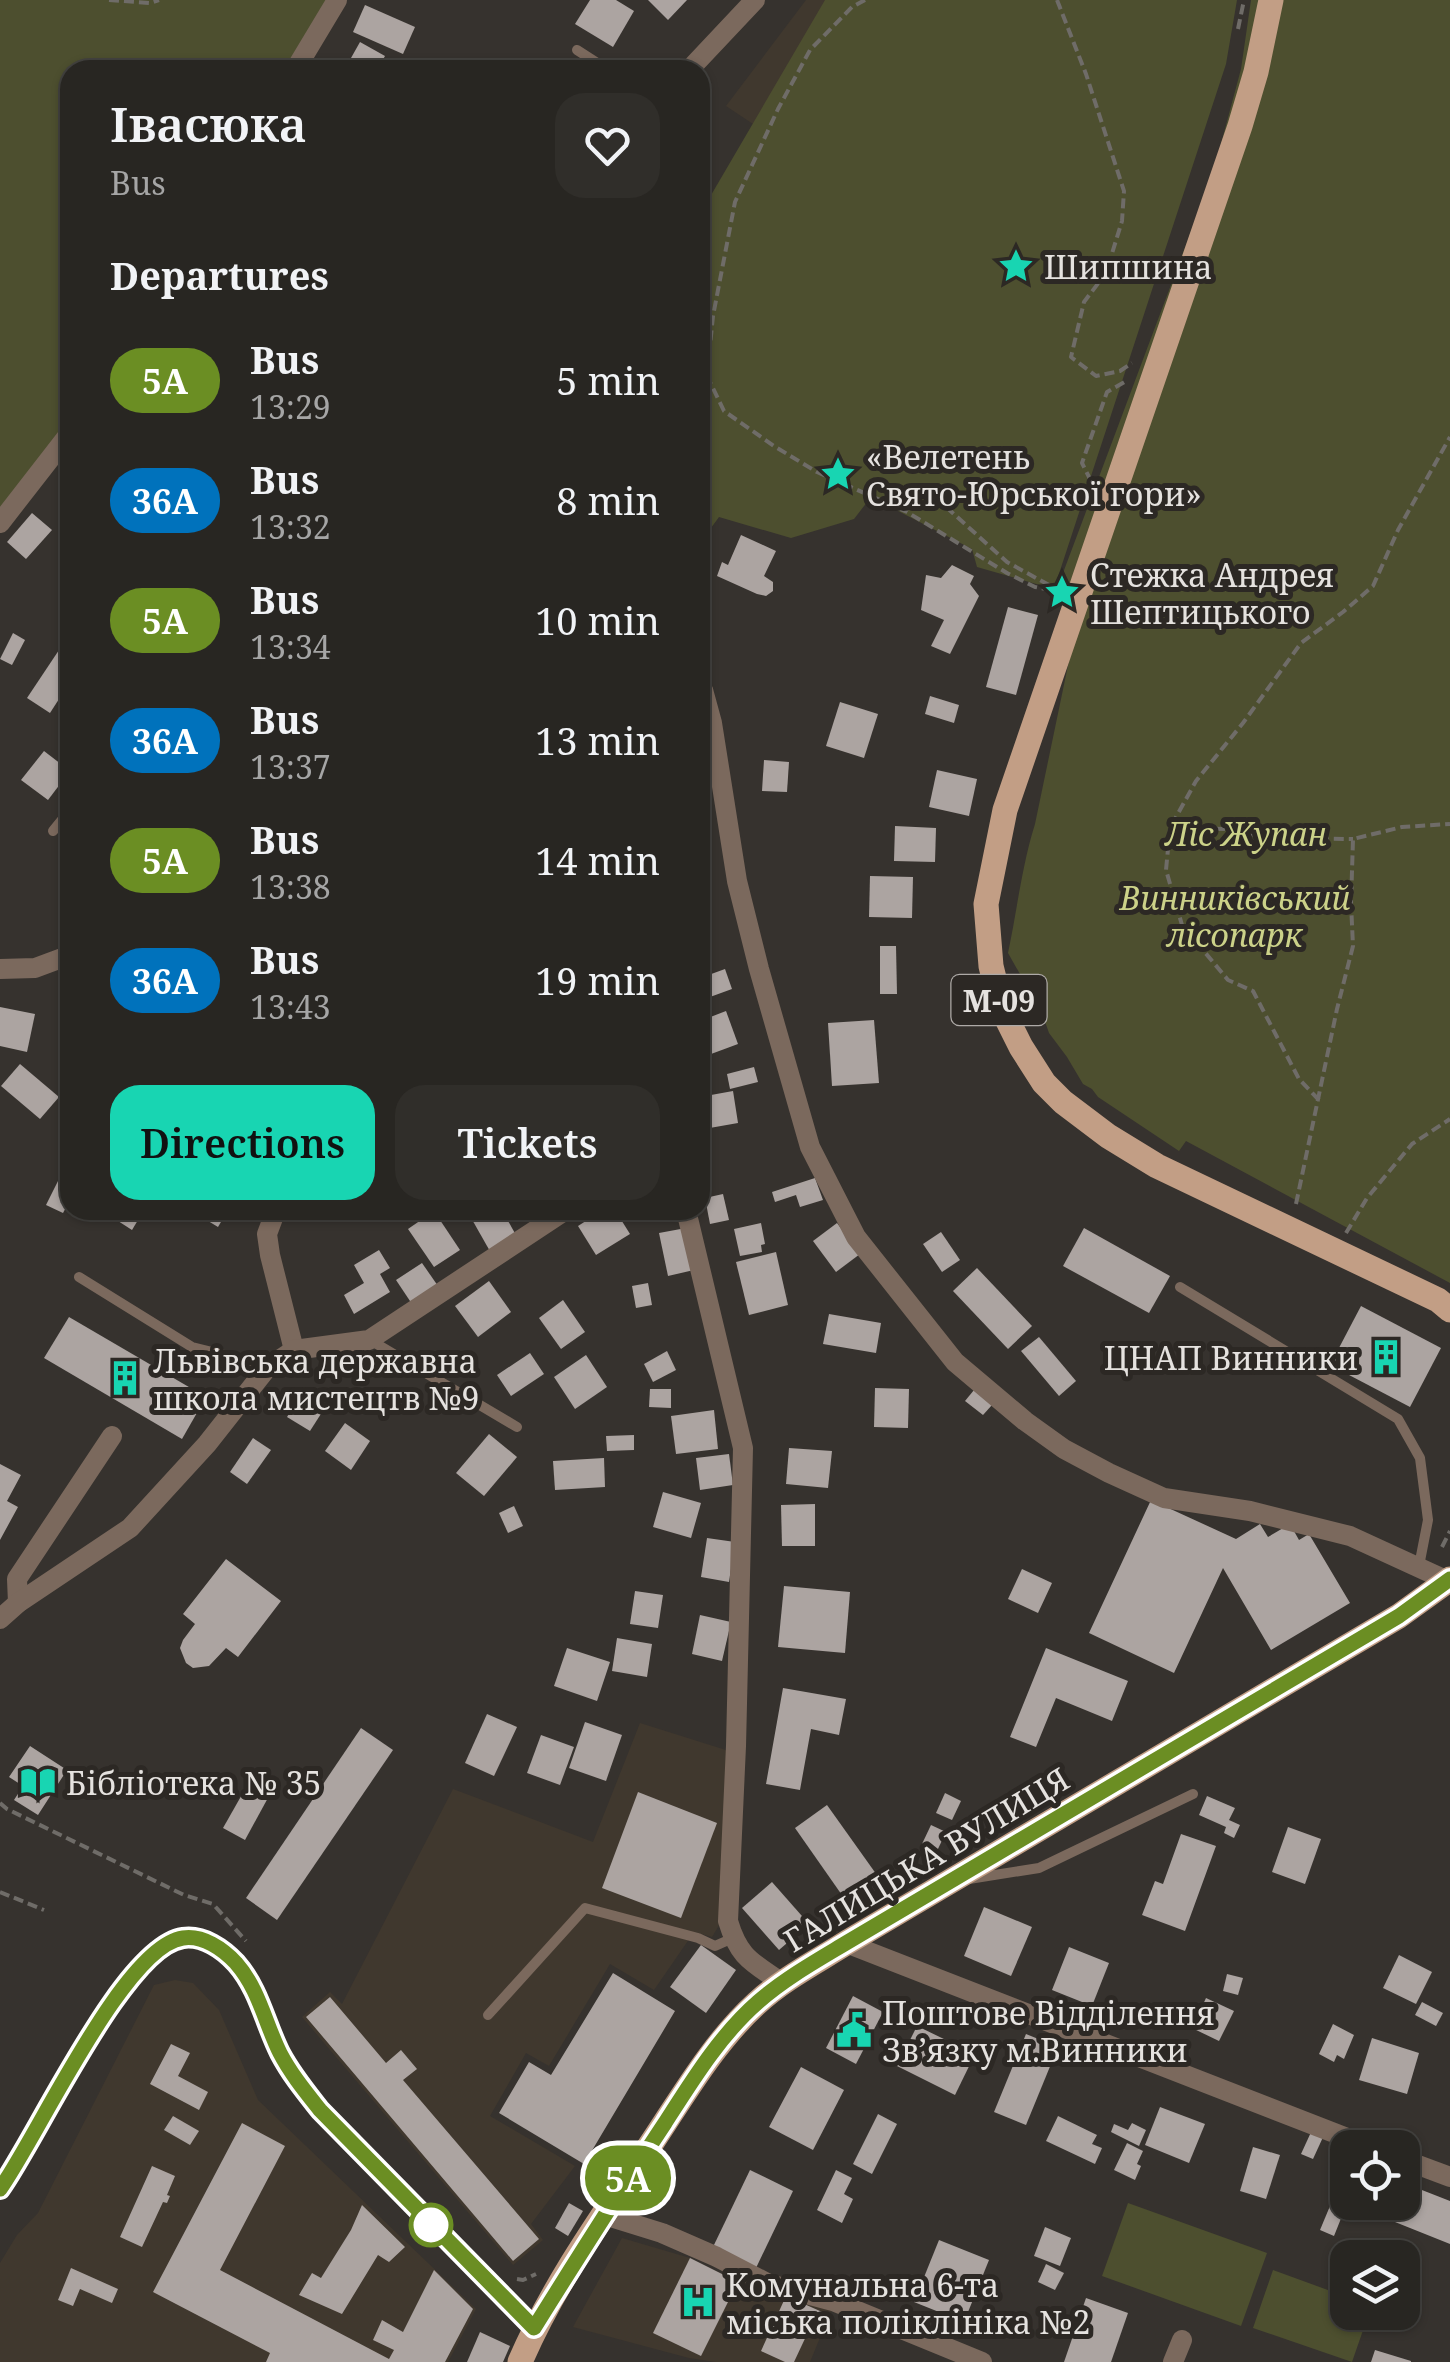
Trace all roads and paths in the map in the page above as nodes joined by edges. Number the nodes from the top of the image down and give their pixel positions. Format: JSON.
{"nodes":[{"id":1,"x":109,"y":0,"type":"edge"},
{"id":2,"x":159,"y":0,"type":"edge"},
{"id":3,"x":337,"y":0,"type":"edge"},
{"id":4,"x":755,"y":0,"type":"edge"},
{"id":5,"x":865,"y":0,"type":"edge"},
{"id":6,"x":1057,"y":0,"type":"edge"},
{"id":7,"x":1271,"y":0,"type":"edge"},
{"id":8,"x":577,"y":50,"type":"dead end"},
{"id":9,"x":301,"y":60,"type":"edge"},
{"id":10,"x":592,"y":60,"type":"edge"},
{"id":11,"x":698,"y":60,"type":"edge"},
{"id":12,"x":710,"y":346,"type":"edge"},
{"id":13,"x":1138,"y":359,"type":"dead end"},
{"id":14,"x":710,"y":382,"type":"edge"},
{"id":15,"x":1107,"y":392,"type":"dead end"},
{"id":16,"x":1450,"y":437,"type":"edge"},
{"id":17,"x":60,"y":445,"type":"edge"},
{"id":18,"x":1096,"y":491,"type":"dead end"},
{"id":19,"x":936,"y":498,"type":"dead end"},
{"id":20,"x":0,"y":522,"type":"edge"},
{"id":21,"x":1010,"y":564,"type":"junction"},
{"id":22,"x":1007,"y":573,"type":"junction"},
{"id":23,"x":1069,"y":598,"type":"junction"},
{"id":24,"x":710,"y":716,"type":"edge"},
{"id":25,"x":60,"y":822,"type":"edge"},
{"id":26,"x":1450,"y":824,"type":"edge"},
{"id":27,"x":1170,"y":828,"type":"junction"},
{"id":28,"x":53,"y":831,"type":"dead end"},
{"id":29,"x":1353,"y":839,"type":"junction"},
{"id":30,"x":60,"y":958,"type":"edge"},
{"id":31,"x":0,"y":969,"type":"edge"},
{"id":32,"x":1319,"y":1100,"type":"junction"},
{"id":33,"x":1450,"y":1119,"type":"edge"},
{"id":34,"x":1294,"y":1214,"type":"dead end"},
{"id":35,"x":272,"y":1220,"type":"edge"},
{"id":36,"x":551,"y":1220,"type":"edge"},
{"id":37,"x":688,"y":1220,"type":"edge"},
{"id":38,"x":1344,"y":1237,"type":"dead end"},
{"id":39,"x":79,"y":1277,"type":"dead end"},
{"id":40,"x":1180,"y":1286,"type":"dead end"},
{"id":41,"x":1450,"y":1310,"type":"edge"},
{"id":42,"x":370,"y":1340,"type":"junction"},
{"id":43,"x":294,"y":1350,"type":"junction"},
{"id":44,"x":267,"y":1368,"type":"junction"},
{"id":45,"x":517,"y":1427,"type":"dead end"},
{"id":46,"x":112,"y":1436,"type":"dead end"},
{"id":47,"x":1450,"y":1531,"type":"edge"},
{"id":48,"x":1442,"y":1547,"type":"dead end"},
{"id":49,"x":1419,"y":1568,"type":"junction"},
{"id":50,"x":1449,"y":1580,"type":"edge"},
{"id":51,"x":18,"y":1603,"type":"junction"},
{"id":52,"x":0,"y":1619,"type":"edge"},
{"id":53,"x":1193,"y":1794,"type":"dead end"},
{"id":54,"x":0,"y":1803,"type":"edge"},
{"id":55,"x":948,"y":1883,"type":"junction"},
{"id":56,"x":0,"y":1892,"type":"edge"},
{"id":57,"x":44,"y":1910,"type":"dead end"},
{"id":58,"x":733,"y":1938,"type":"junction"},
{"id":59,"x":846,"y":1943,"type":"junction"},
{"id":60,"x":248,"y":1944,"type":"dead end"},
{"id":61,"x":782,"y":1984,"type":"junction"},
{"id":62,"x":488,"y":2015,"type":"dead end"},
{"id":63,"x":1330,"y":2131,"type":"edge"},
{"id":64,"x":1420,"y":2166,"type":"edge"},
{"id":65,"x":1450,"y":2178,"type":"edge"},
{"id":66,"x":0,"y":2189,"type":"edge"},
{"id":67,"x":604,"y":2215,"type":"junction"},
{"id":68,"x":534,"y":2328,"type":"junction"},
{"id":69,"x":1182,"y":2340,"type":"dead end"},
{"id":70,"x":520,"y":2362,"type":"edge"},
{"id":71,"x":982,"y":2362,"type":"edge"},
{"id":72,"x":1172,"y":2362,"type":"edge"}],
"edges":[{"from":1,"to":2,"type":"path"},
{"from":3,"to":9,"type":"street"},
{"from":4,"to":11,"type":"street"},
{"from":5,"to":12,"type":"path"},
{"from":6,"to":13,"type":"path"},
{"from":7,"to":23,"type":"main road","number":"М-09"},
{"from":8,"to":10,"type":"lane"},
{"from":14,"to":22,"type":"path"},
{"from":15,"to":18,"type":"path"},
{"from":16,"to":27,"type":"path"},
{"from":17,"to":20,"type":"street"},
{"from":19,"to":21,"type":"path"},
{"from":21,"to":22,"type":"path"},
{"from":21,"to":23,"type":"path"},
{"from":22,"to":23,"type":"path"},
{"from":23,"to":41,"type":"main road","number":"М-09"},
{"from":24,"to":49,"type":"street","name":"ГАЛИЦЬКА ВУЛИЦЯ"},
{"from":25,"to":28,"type":"lane"},
{"from":26,"to":29,"type":"path"},
{"from":27,"to":29,"type":"path"},
{"from":27,"to":32,"type":"path"},
{"from":29,"to":32,"type":"path"},
{"from":30,"to":31,"type":"street"},
{"from":32,"to":34,"type":"path"},
{"from":33,"to":38,"type":"path"},
{"from":35,"to":43,"type":"street"},
{"from":36,"to":42,"type":"street"},
{"from":37,"to":58,"type":"street"},
{"from":39,"to":44,"type":"lane"},
{"from":40,"to":49,"type":"lane"},
{"from":42,"to":43,"type":"street"},
{"from":42,"to":45,"type":"lane"},
{"from":43,"to":44,"type":"street"},
{"from":44,"to":51,"type":"street"},
{"from":46,"to":51,"type":"street"},
{"from":47,"to":48,"type":"path"},
{"from":49,"to":50,"type":"street","name":"ГАЛИЦЬКА ВУЛИЦЯ"},
{"from":50,"to":55,"type":"main road","name":"ГАЛИЦЬКА ВУЛИЦЯ"},
{"from":51,"to":52,"type":"street"},
{"from":53,"to":55,"type":"lane"},
{"from":54,"to":60,"type":"path"},
{"from":55,"to":59,"type":"main road","name":"ГАЛИЦЬКА ВУЛИЦЯ"},
{"from":56,"to":57,"type":"path"},
{"from":58,"to":61,"type":"street"},
{"from":58,"to":62,"type":"lane"},
{"from":59,"to":61,"type":"main road","name":"ГАЛИЦЬКА ВУЛИЦЯ"},
{"from":59,"to":63,"type":"street"},
{"from":61,"to":67,"type":"main road","name":"ГАЛИЦЬКА ВУЛИЦЯ"},
{"from":64,"to":65,"type":"street"},
{"from":66,"to":68,"type":"street"},
{"from":67,"to":68,"type":"main road","name":"ГАЛИЦЬКА ВУЛИЦЯ"},
{"from":67,"to":71,"type":"street"},
{"from":68,"to":70,"type":"main road","name":"ГАЛИЦЬКА ВУЛИЦЯ"},
{"from":69,"to":72,"type":"street"}]}
